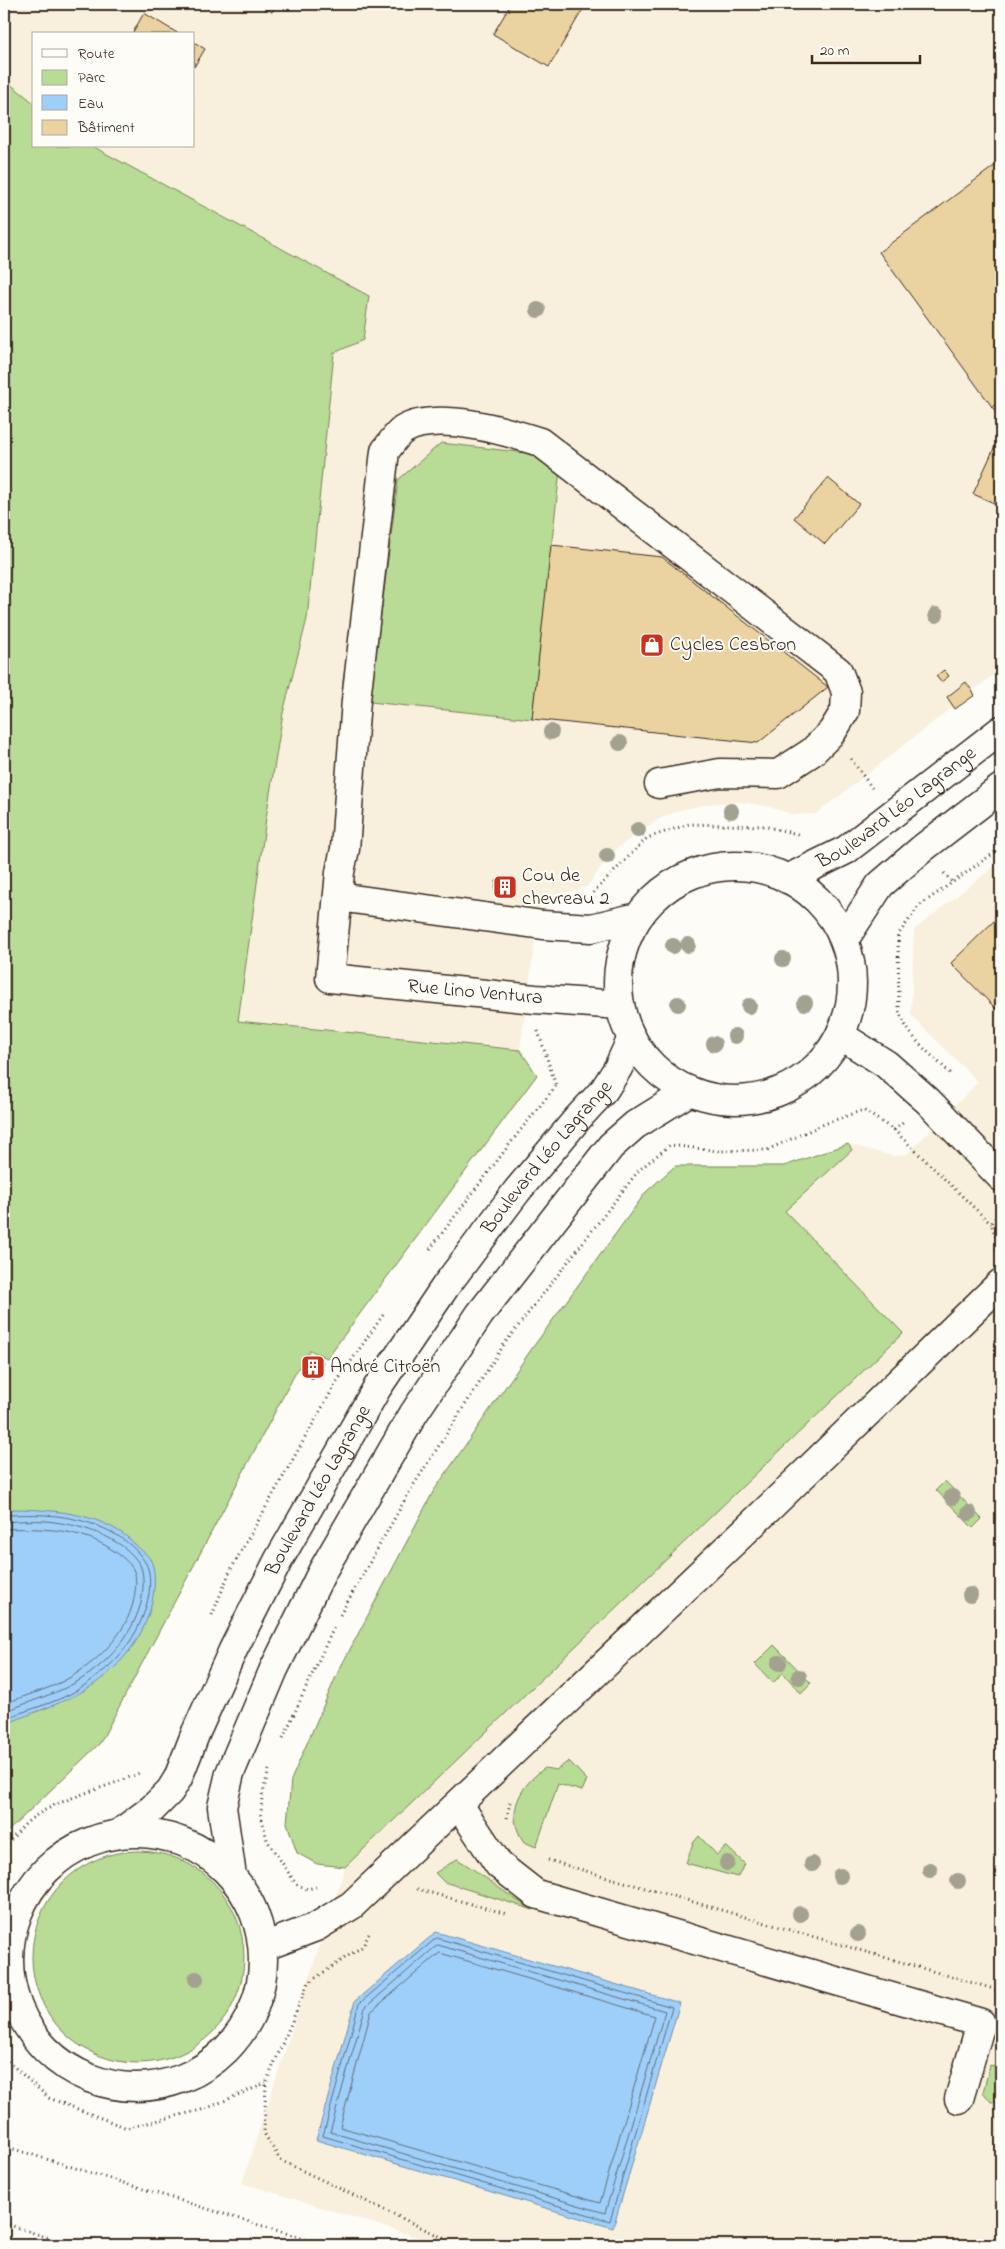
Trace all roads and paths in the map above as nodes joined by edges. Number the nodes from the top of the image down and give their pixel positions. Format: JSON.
{"nodes":[{"id":1,"x":1001,"y":692,"type":"edge"},
{"id":2,"x":986,"y":703,"type":"dead end"},
{"id":3,"x":1001,"y":730,"type":"edge"},
{"id":4,"x":659,"y":784,"type":"dead end"},
{"id":5,"x":881,"y":784,"type":"dead end"},
{"id":6,"x":1001,"y":788,"type":"edge"},
{"id":7,"x":867,"y":795,"type":"dead end"},
{"id":8,"x":805,"y":836,"type":"dead end"},
{"id":9,"x":1001,"y":848,"type":"edge"},
{"id":10,"x":787,"y":879,"type":"junction"},
{"id":11,"x":338,"y":898,"type":"junction"},
{"id":12,"x":588,"y":898,"type":"dead end"},
{"id":13,"x":638,"y":917,"type":"junction"},
{"id":14,"x":844,"y":940,"type":"junction"},
{"id":15,"x":535,"y":999,"type":"junction"},
{"id":16,"x":620,"y":1005,"type":"junction"},
{"id":17,"x":840,"y":1035,"type":"junction"},
{"id":18,"x":632,"y":1038,"type":"junction"},
{"id":19,"x":952,"y":1076,"type":"dead end"},
{"id":20,"x":556,"y":1086,"type":"dead end"},
{"id":21,"x":690,"y":1091,"type":"junction"},
{"id":22,"x":1001,"y":1177,"type":"edge"},
{"id":23,"x":1001,"y":1209,"type":"edge"},
{"id":24,"x":991,"y":1224,"type":"junction"},
{"id":25,"x":996,"y":1252,"type":"dead end"},
{"id":26,"x":1001,"y":1283,"type":"edge"},
{"id":27,"x":280,"y":1745,"type":"dead end"},
{"id":28,"x":512,"y":1796,"type":"dead end"},
{"id":29,"x":459,"y":1804,"type":"junction"},
{"id":30,"x":507,"y":1824,"type":"dead end"},
{"id":31,"x":120,"y":1833,"type":"junction"},
{"id":32,"x":540,"y":1858,"type":"dead end"},
{"id":33,"x":232,"y":1876,"type":"junction"},
{"id":34,"x":371,"y":1928,"type":"dead end"},
{"id":35,"x":263,"y":1947,"type":"junction"},
{"id":36,"x":1001,"y":1991,"type":"edge"},
{"id":37,"x":8,"y":1993,"type":"edge"},
{"id":38,"x":4,"y":2058,"type":"edge"},
{"id":39,"x":266,"y":2084,"type":"junction"},
{"id":40,"x":959,"y":2099,"type":"dead end"},
{"id":41,"x":4,"y":2146,"type":"edge"},
{"id":42,"x":4,"y":2223,"type":"edge"},
{"id":43,"x":70,"y":2245,"type":"edge"},
{"id":44,"x":324,"y":2245,"type":"edge"},
{"id":45,"x":458,"y":2245,"type":"edge"}],
"edges":[{"from":1,"to":2,"type":"path"},
{"from":3,"to":10,"type":"street","name":"Boulevard Léo Lagrange"},
{"from":4,"to":11,"type":"street"},
{"from":5,"to":7,"type":"path"},
{"from":6,"to":14,"type":"street"},
{"from":8,"to":12,"type":"path"},
{"from":9,"to":19,"type":"path"},
{"from":10,"to":13,"type":"street"},
{"from":10,"to":14,"type":"street"},
{"from":11,"to":13,"type":"street"},
{"from":11,"to":15,"type":"street","name":"Rue Lino Ventura"},
{"from":13,"to":16,"type":"street"},
{"from":14,"to":17,"type":"street"},
{"from":15,"to":16,"type":"street","name":"Rue Lino Ventura"},
{"from":15,"to":20,"type":"path"},
{"from":16,"to":18,"type":"street"},
{"from":17,"to":21,"type":"street"},
{"from":17,"to":22,"type":"street"},
{"from":18,"to":21,"type":"street"},
{"from":18,"to":31,"type":"street","name":"Boulevard Léo Lagrange"},
{"from":21,"to":33,"type":"street"},
{"from":23,"to":24,"type":"path"},
{"from":24,"to":25,"type":"path"},
{"from":24,"to":27,"type":"path"},
{"from":26,"to":29,"type":"street"},
{"from":28,"to":30,"type":"path"},
{"from":29,"to":35,"type":"street"},
{"from":29,"to":40,"type":"street"},
{"from":31,"to":33,"type":"street"},
{"from":31,"to":37,"type":"street"},
{"from":32,"to":36,"type":"path"},
{"from":33,"to":35,"type":"street"},
{"from":34,"to":39,"type":"path"},
{"from":35,"to":37,"type":"street"},
{"from":38,"to":39,"type":"path"},
{"from":39,"to":45,"type":"path"},
{"from":41,"to":44,"type":"path"},
{"from":42,"to":43,"type":"path"}]}
